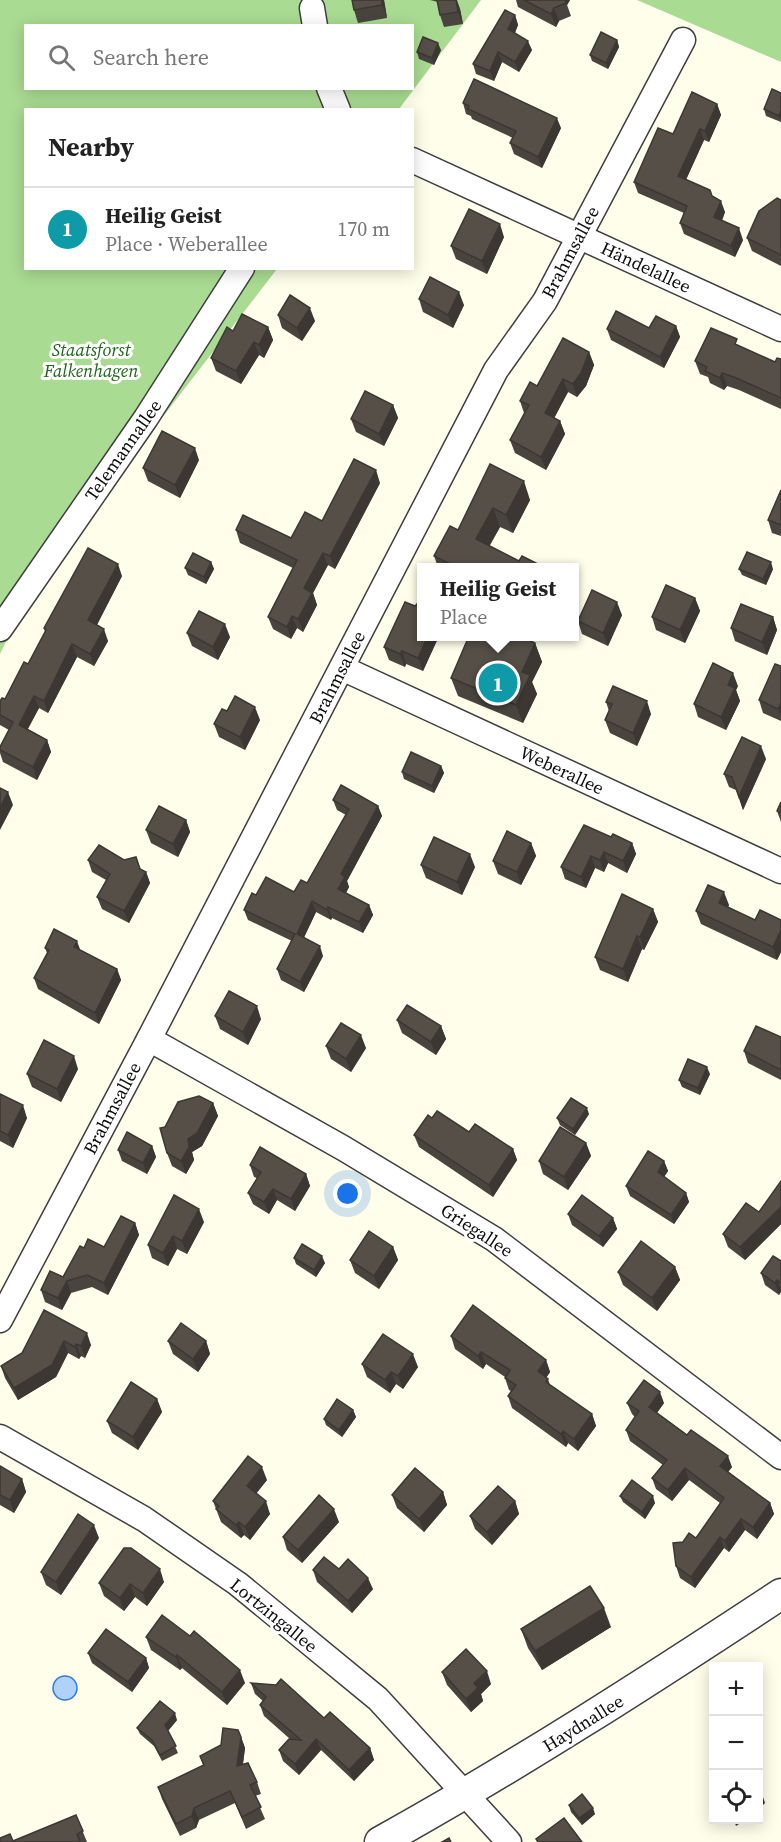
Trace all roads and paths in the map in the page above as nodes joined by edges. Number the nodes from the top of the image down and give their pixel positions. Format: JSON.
{"nodes":[{"id":1,"x":683,"y":40,"type":"dead end"},
{"id":2,"x":330,"y":90,"type":"edge"},
{"id":3,"x":337,"y":108,"type":"edge"},
{"id":4,"x":414,"y":161,"type":"edge"},
{"id":5,"x":578,"y":237,"type":"junction"},
{"id":6,"x":241,"y":270,"type":"edge"},
{"id":7,"x":781,"y":329,"type":"edge"},
{"id":8,"x":0,"y":629,"type":"edge"},
{"id":9,"x":342,"y":668,"type":"junction"},
{"id":10,"x":781,"y":871,"type":"edge"},
{"id":11,"x":149,"y":1039,"type":"junction"},
{"id":12,"x":0,"y":1320,"type":"edge"},
{"id":13,"x":0,"y":1437,"type":"edge"},
{"id":14,"x":781,"y":1457,"type":"edge"},
{"id":15,"x":781,"y":1594,"type":"edge"},
{"id":16,"x":464,"y":1795,"type":"junction"},
{"id":17,"x":380,"y":1842,"type":"edge"},
{"id":18,"x":509,"y":1842,"type":"edge"}],
"edges":[{"from":1,"to":5,"type":"street","name":"Brahmsallee"},
{"from":2,"to":3,"type":"street"},
{"from":4,"to":5,"type":"street","name":"Händelallee"},
{"from":5,"to":7,"type":"street","name":"Händelallee"},
{"from":5,"to":9,"type":"street","name":"Brahmsallee"},
{"from":6,"to":8,"type":"street","name":"Telemannallee"},
{"from":9,"to":10,"type":"street","name":"Weberallee"},
{"from":9,"to":11,"type":"street","name":"Brahmsallee"},
{"from":11,"to":12,"type":"street","name":"Brahmsallee"},
{"from":11,"to":14,"type":"street","name":"Griegallee"},
{"from":13,"to":16,"type":"street","name":"Lortzingallee"},
{"from":15,"to":16,"type":"street","name":"Haydnallee"},
{"from":16,"to":17,"type":"street","name":"Haydnallee"},
{"from":16,"to":18,"type":"street","name":"Lortzingallee"}]}
